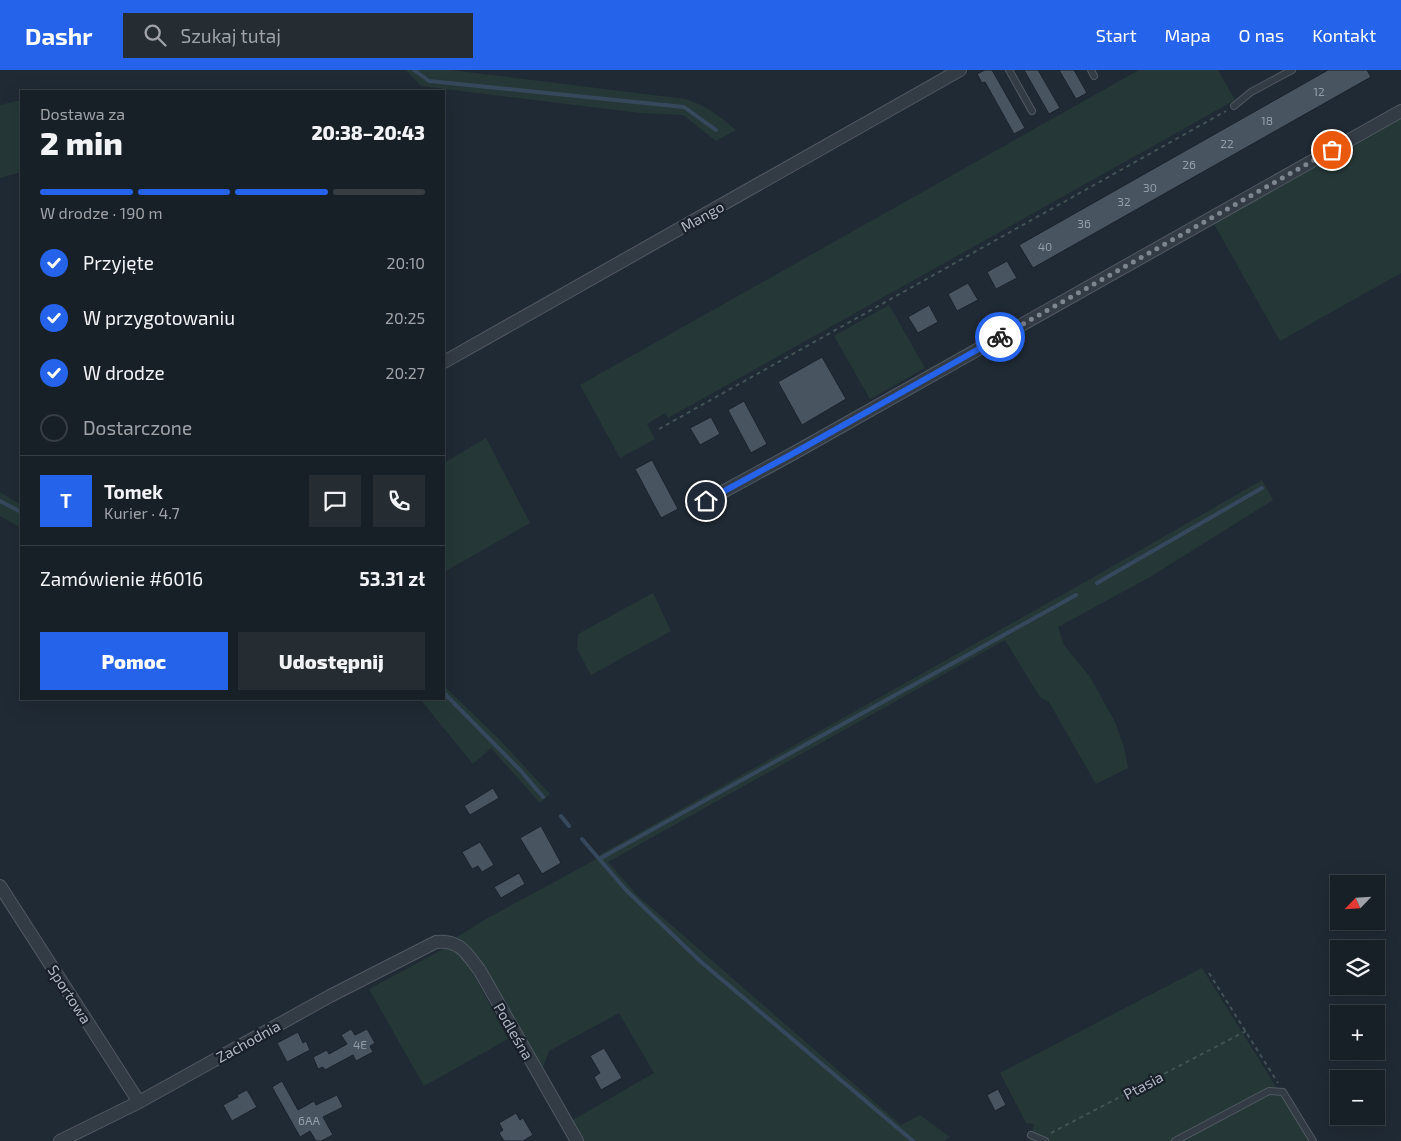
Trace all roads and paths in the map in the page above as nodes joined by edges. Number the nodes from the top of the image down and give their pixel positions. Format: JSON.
{"nodes":[{"id":1,"x":960,"y":70,"type":"edge"},
{"id":2,"x":1009,"y":70,"type":"edge"},
{"id":3,"x":1292,"y":70,"type":"edge"},
{"id":4,"x":1234,"y":106,"type":"joint"},
{"id":5,"x":1401,"y":111,"type":"edge"},
{"id":6,"x":1032,"y":112,"type":"dead end"},
{"id":7,"x":445,"y":361,"type":"edge"},
{"id":8,"x":658,"y":429,"type":"dead end"},
{"id":9,"x":706,"y":501,"type":"dead end"},
{"id":10,"x":0,"y":886,"type":"edge"},
{"id":11,"x":436,"y":942,"type":"joint"},
{"id":12,"x":1209,"y":972,"type":"dead end"},
{"id":13,"x":1246,"y":1031,"type":"junction"},
{"id":14,"x":1283,"y":1092,"type":"junction"},
{"id":15,"x":139,"y":1102,"type":"junction"},
{"id":16,"x":1031,"y":1135,"type":"dead end"},
{"id":17,"x":1042,"y":1140,"type":"edge"},
{"id":18,"x":60,"y":1141,"type":"edge"},
{"id":19,"x":577,"y":1141,"type":"edge"},
{"id":20,"x":1175,"y":1141,"type":"edge"},
{"id":21,"x":1314,"y":1141,"type":"edge"}],
"edges":[{"from":1,"to":7,"type":"street","name":"Mango"},
{"from":2,"to":6,"type":"lane"},
{"from":3,"to":4,"type":"lane"},
{"from":4,"to":8,"type":"path"},
{"from":5,"to":9,"type":"street"},
{"from":10,"to":15,"type":"street","name":"Sportowa"},
{"from":11,"to":15,"type":"street","name":"Zachodnia"},
{"from":11,"to":19,"type":"street","name":"Podleśna"},
{"from":12,"to":13,"type":"path"},
{"from":13,"to":14,"type":"path"},
{"from":13,"to":17,"type":"path","name":"Ptasia"},
{"from":14,"to":20,"type":"lane"},
{"from":14,"to":21,"type":"lane"},
{"from":15,"to":18,"type":"street","name":"Zachodnia"},
{"from":16,"to":17,"type":"lane"}]}
